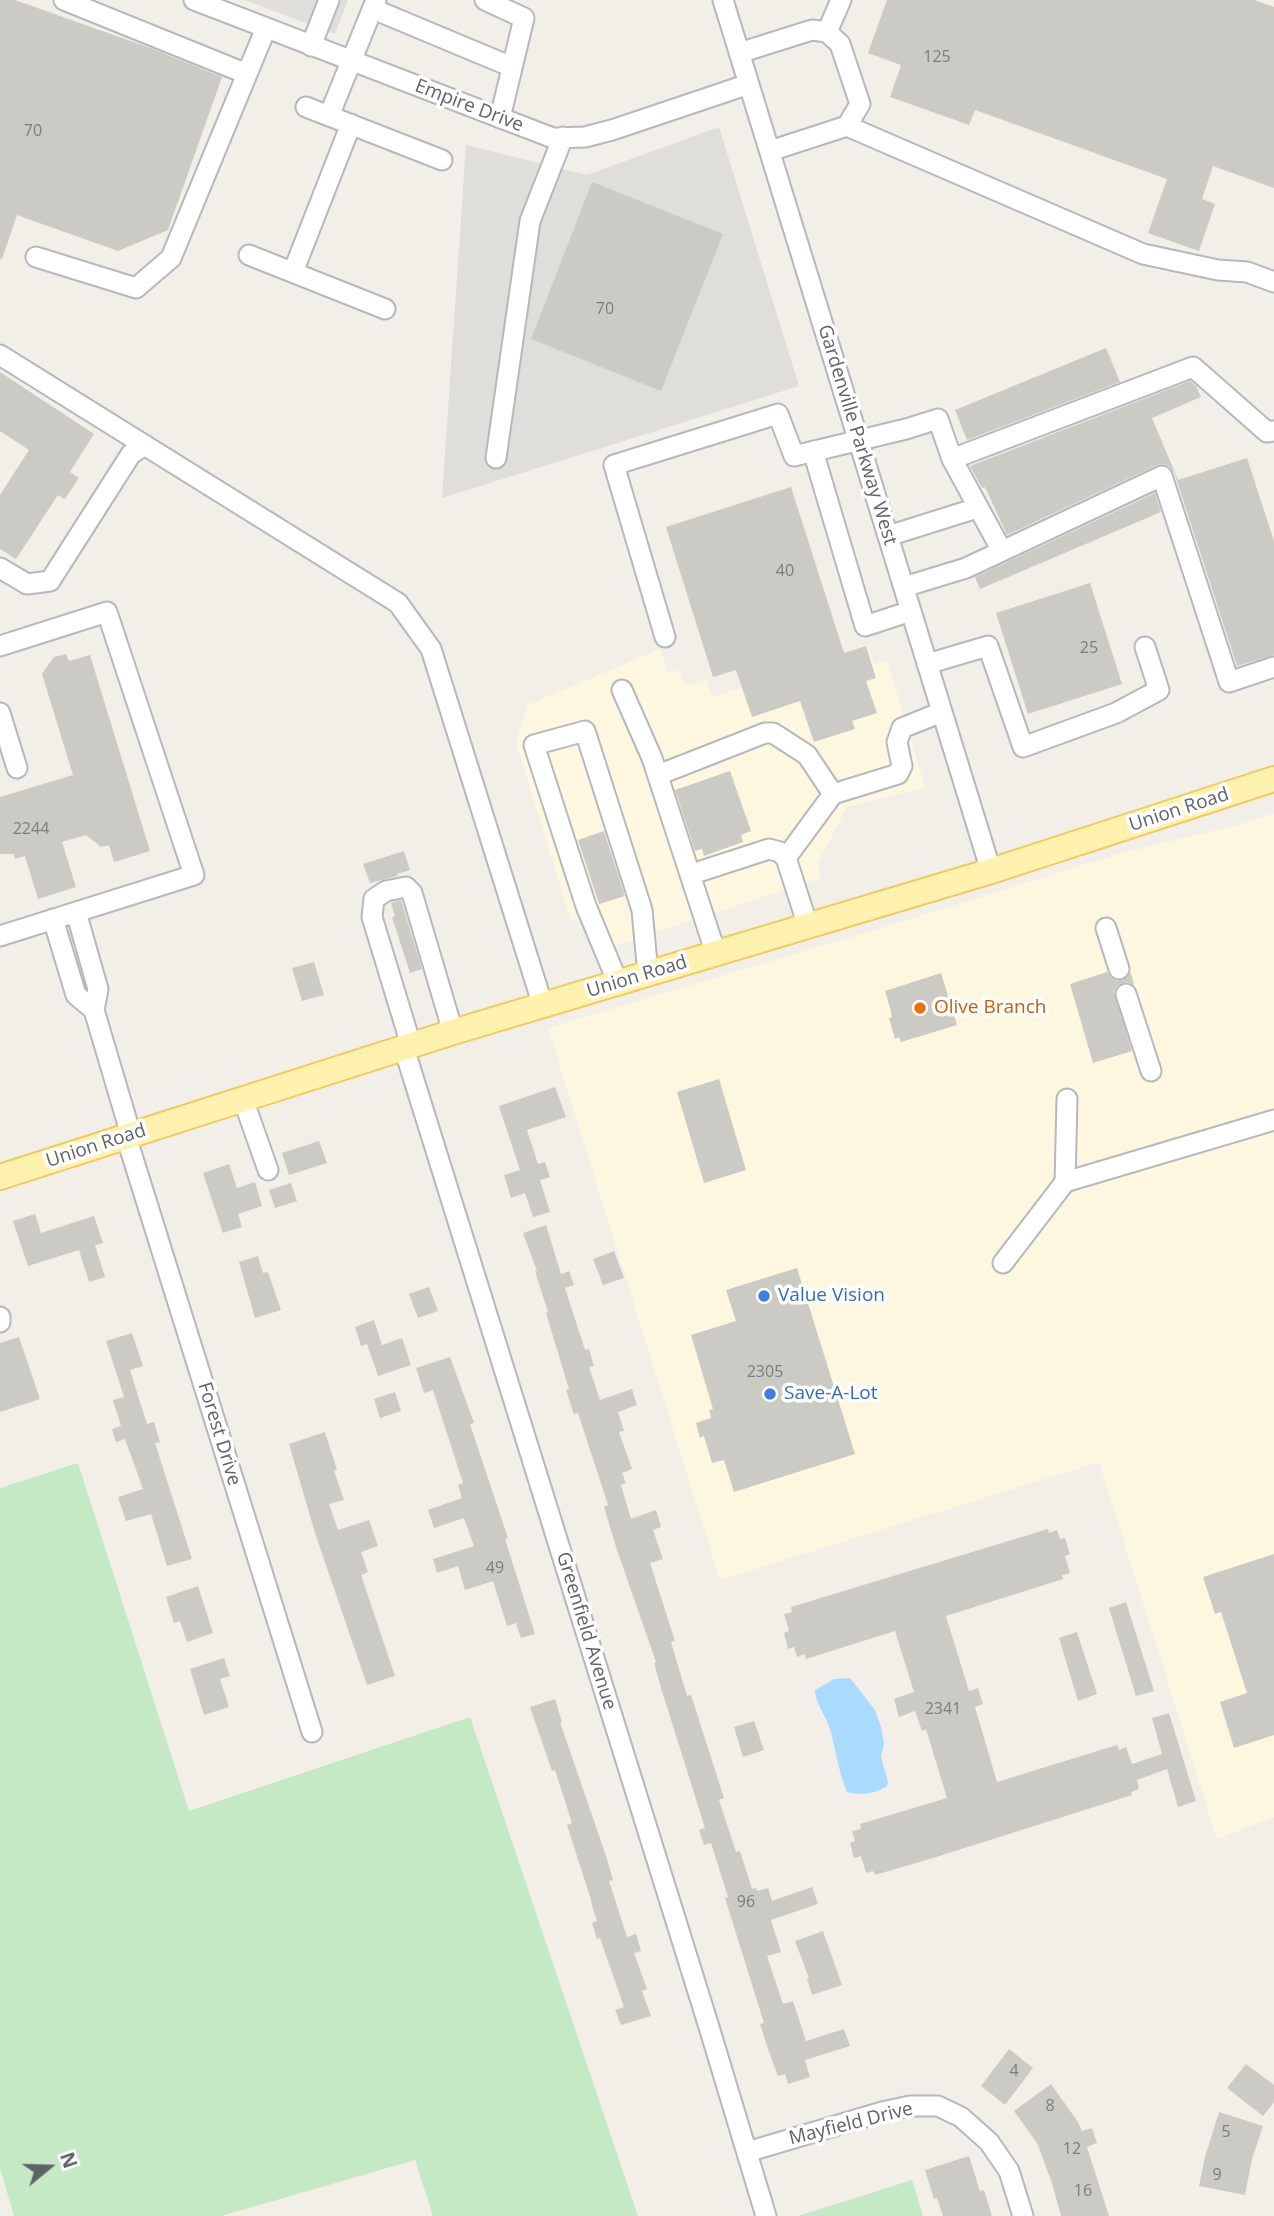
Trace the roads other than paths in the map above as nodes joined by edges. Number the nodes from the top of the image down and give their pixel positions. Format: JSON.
{"nodes":[{"id":1,"x":64,"y":0,"type":"edge"},
{"id":2,"x":194,"y":0,"type":"edge"},
{"id":3,"x":329,"y":0,"type":"edge"},
{"id":4,"x":485,"y":0,"type":"edge"},
{"id":5,"x":723,"y":0,"type":"edge"},
{"id":6,"x":841,"y":0,"type":"edge"},
{"id":7,"x":375,"y":4,"type":"edge"},
{"id":8,"x":266,"y":28,"type":"junction"},
{"id":9,"x":827,"y":32,"type":"junction"},
{"id":10,"x":312,"y":46,"type":"junction"},
{"id":11,"x":739,"y":53,"type":"junction"},
{"id":12,"x":350,"y":61,"type":"junction"},
{"id":13,"x":512,"y":67,"type":"junction"},
{"id":14,"x":247,"y":74,"type":"junction"},
{"id":15,"x":749,"y":84,"type":"junction"},
{"id":16,"x":306,"y":107,"type":"dead end"},
{"id":17,"x":329,"y":116,"type":"junction"},
{"id":18,"x":500,"y":118,"type":"junction"},
{"id":19,"x":351,"y":124,"type":"junction"},
{"id":20,"x":847,"y":126,"type":"junction"},
{"id":21,"x":562,"y":137,"type":"junction"},
{"id":22,"x":770,"y":151,"type":"junction"},
{"id":23,"x":442,"y":160,"type":"dead end"},
{"id":24,"x":249,"y":255,"type":"dead end"},
{"id":25,"x":36,"y":257,"type":"dead end"},
{"id":26,"x":293,"y":272,"type":"junction"},
{"id":27,"x":1274,"y":282,"type":"edge"},
{"id":28,"x":385,"y":309,"type":"dead end"},
{"id":29,"x":0,"y":355,"type":"edge"},
{"id":30,"x":1274,"y":431,"type":"edge"},
{"id":31,"x":859,"y":441,"type":"junction"},
{"id":32,"x":145,"y":445,"type":"junction"},
{"id":33,"x":813,"y":451,"type":"junction"},
{"id":34,"x":496,"y":458,"type":"dead end"},
{"id":35,"x":952,"y":459,"type":"junction"},
{"id":36,"x":977,"y":508,"type":"junction"},
{"id":37,"x":888,"y":536,"type":"junction"},
{"id":38,"x":1002,"y":551,"type":"junction"},
{"id":39,"x":0,"y":568,"type":"edge"},
{"id":40,"x":904,"y":587,"type":"junction"},
{"id":41,"x":911,"y":611,"type":"junction"},
{"id":42,"x":665,"y":637,"type":"dead end"},
{"id":43,"x":0,"y":646,"type":"edge"},
{"id":44,"x":1145,"y":647,"type":"dead end"},
{"id":45,"x":928,"y":664,"type":"junction"},
{"id":46,"x":1274,"y":667,"type":"edge"},
{"id":47,"x":622,"y":690,"type":"dead end"},
{"id":48,"x":942,"y":712,"type":"junction"},
{"id":49,"x":0,"y":713,"type":"edge"},
{"id":50,"x":17,"y":768,"type":"dead end"},
{"id":51,"x":658,"y":775,"type":"junction"},
{"id":52,"x":1274,"y":779,"type":"edge"},
{"id":53,"x":833,"y":794,"type":"junction"},
{"id":54,"x":786,"y":858,"type":"junction"},
{"id":55,"x":991,"y":871,"type":"junction"},
{"id":56,"x":692,"y":874,"type":"junction"},
{"id":57,"x":76,"y":912,"type":"junction"},
{"id":58,"x":53,"y":919,"type":"junction"},
{"id":59,"x":808,"y":926,"type":"junction"},
{"id":60,"x":1106,"y":928,"type":"dead end"},
{"id":61,"x":0,"y":936,"type":"edge"},
{"id":62,"x":716,"y":954,"type":"junction"},
{"id":63,"x":1119,"y":969,"type":"dead end"},
{"id":64,"x":648,"y":974,"type":"junction"},
{"id":65,"x":618,"y":983,"type":"junction"},
{"id":66,"x":1126,"y":994,"type":"dead end"},
{"id":67,"x":543,"y":1006,"type":"junction"},
{"id":68,"x":94,"y":1010,"type":"junction"},
{"id":69,"x":453,"y":1032,"type":"junction"},
{"id":70,"x":407,"y":1046,"type":"junction"},
{"id":71,"x":1151,"y":1071,"type":"dead end"},
{"id":72,"x":243,"y":1099,"type":"junction"},
{"id":73,"x":1067,"y":1099,"type":"dead end"},
{"id":74,"x":1274,"y":1120,"type":"edge"},
{"id":75,"x":129,"y":1135,"type":"junction"},
{"id":76,"x":268,"y":1170,"type":"dead end"},
{"id":77,"x":0,"y":1177,"type":"edge"},
{"id":78,"x":1065,"y":1182,"type":"junction"},
{"id":79,"x":1003,"y":1264,"type":"dead end"},
{"id":80,"x":312,"y":1732,"type":"dead end"},
{"id":81,"x":747,"y":2152,"type":"junction"},
{"id":82,"x":766,"y":2216,"type":"edge"},
{"id":83,"x":1023,"y":2216,"type":"edge"}],
"edges":[{"from":1,"to":14,"type":"street"},
{"from":2,"to":8,"type":"street","name":"Empire Drive"},
{"from":3,"to":10,"type":"street"},
{"from":4,"to":13,"type":"street"},
{"from":5,"to":11,"type":"street","name":"Gardenville Parkway West"},
{"from":6,"to":9,"type":"street"},
{"from":7,"to":12,"type":"street"},
{"from":7,"to":13,"type":"street"},
{"from":8,"to":10,"type":"street","name":"Empire Drive"},
{"from":8,"to":14,"type":"street"},
{"from":9,"to":11,"type":"street"},
{"from":9,"to":20,"type":"street"},
{"from":10,"to":12,"type":"street","name":"Empire Drive"},
{"from":11,"to":15,"type":"street","name":"Gardenville Parkway West"},
{"from":12,"to":17,"type":"street"},
{"from":12,"to":18,"type":"street","name":"Empire Drive"},
{"from":13,"to":18,"type":"street"},
{"from":14,"to":25,"type":"street"},
{"from":15,"to":21,"type":"street","name":"Empire Drive"},
{"from":15,"to":22,"type":"street","name":"Gardenville Parkway West"},
{"from":16,"to":17,"type":"street"},
{"from":17,"to":19,"type":"street"},
{"from":18,"to":21,"type":"street","name":"Empire Drive"},
{"from":19,"to":23,"type":"street"},
{"from":19,"to":26,"type":"street"},
{"from":20,"to":22,"type":"street"},
{"from":20,"to":27,"type":"street"},
{"from":21,"to":34,"type":"street"},
{"from":22,"to":31,"type":"street","name":"Gardenville Parkway West"},
{"from":24,"to":26,"type":"street"},
{"from":26,"to":28,"type":"street"},
{"from":29,"to":32,"type":"street"},
{"from":30,"to":35,"type":"street"},
{"from":31,"to":33,"type":"street"},
{"from":31,"to":35,"type":"street"},
{"from":31,"to":37,"type":"street","name":"Gardenville Parkway West"},
{"from":32,"to":39,"type":"street"},
{"from":32,"to":67,"type":"street"},
{"from":33,"to":41,"type":"street"},
{"from":33,"to":42,"type":"street"},
{"from":35,"to":36,"type":"street"},
{"from":36,"to":37,"type":"street"},
{"from":36,"to":38,"type":"street"},
{"from":37,"to":40,"type":"street","name":"Gardenville Parkway West"},
{"from":38,"to":40,"type":"street"},
{"from":38,"to":46,"type":"street"},
{"from":40,"to":41,"type":"street","name":"Gardenville Parkway West"},
{"from":41,"to":45,"type":"street","name":"Gardenville Parkway West"},
{"from":43,"to":57,"type":"street"},
{"from":44,"to":45,"type":"street"},
{"from":45,"to":48,"type":"street","name":"Gardenville Parkway West"},
{"from":47,"to":51,"type":"street"},
{"from":48,"to":53,"type":"street"},
{"from":48,"to":55,"type":"street","name":"Gardenville Parkway West"},
{"from":49,"to":50,"type":"street"},
{"from":51,"to":53,"type":"street"},
{"from":51,"to":56,"type":"street"},
{"from":52,"to":55,"type":"main road","name":"Union Road"},
{"from":53,"to":54,"type":"street"},
{"from":54,"to":56,"type":"street"},
{"from":54,"to":59,"type":"street"},
{"from":55,"to":59,"type":"main road","name":"Union Road"},
{"from":56,"to":62,"type":"street"},
{"from":57,"to":58,"type":"street"},
{"from":57,"to":68,"type":"street"},
{"from":58,"to":61,"type":"street"},
{"from":58,"to":68,"type":"street"},
{"from":59,"to":62,"type":"main road","name":"Union Road"},
{"from":60,"to":63,"type":"street"},
{"from":62,"to":64,"type":"main road","name":"Union Road"},
{"from":64,"to":65,"type":"main road","name":"Union Road"},
{"from":64,"to":65,"type":"street"},
{"from":65,"to":67,"type":"main road","name":"Union Road"},
{"from":66,"to":71,"type":"street"},
{"from":67,"to":69,"type":"main road","name":"Union Road"},
{"from":68,"to":75,"type":"street","name":"Forest Drive"},
{"from":69,"to":70,"type":"main road","name":"Union Road"},
{"from":69,"to":70,"type":"street","name":"Greenfield Avenue"},
{"from":70,"to":72,"type":"main road","name":"Union Road"},
{"from":70,"to":81,"type":"street","name":"Greenfield Avenue"},
{"from":72,"to":75,"type":"main road","name":"Union Road"},
{"from":72,"to":76,"type":"street"},
{"from":73,"to":78,"type":"street"},
{"from":74,"to":78,"type":"street"},
{"from":75,"to":77,"type":"main road","name":"Union Road"},
{"from":75,"to":80,"type":"street","name":"Forest Drive"},
{"from":78,"to":79,"type":"street"},
{"from":81,"to":82,"type":"street","name":"Greenfield Avenue"},
{"from":81,"to":83,"type":"street","name":"Mayfield Drive"}]}
